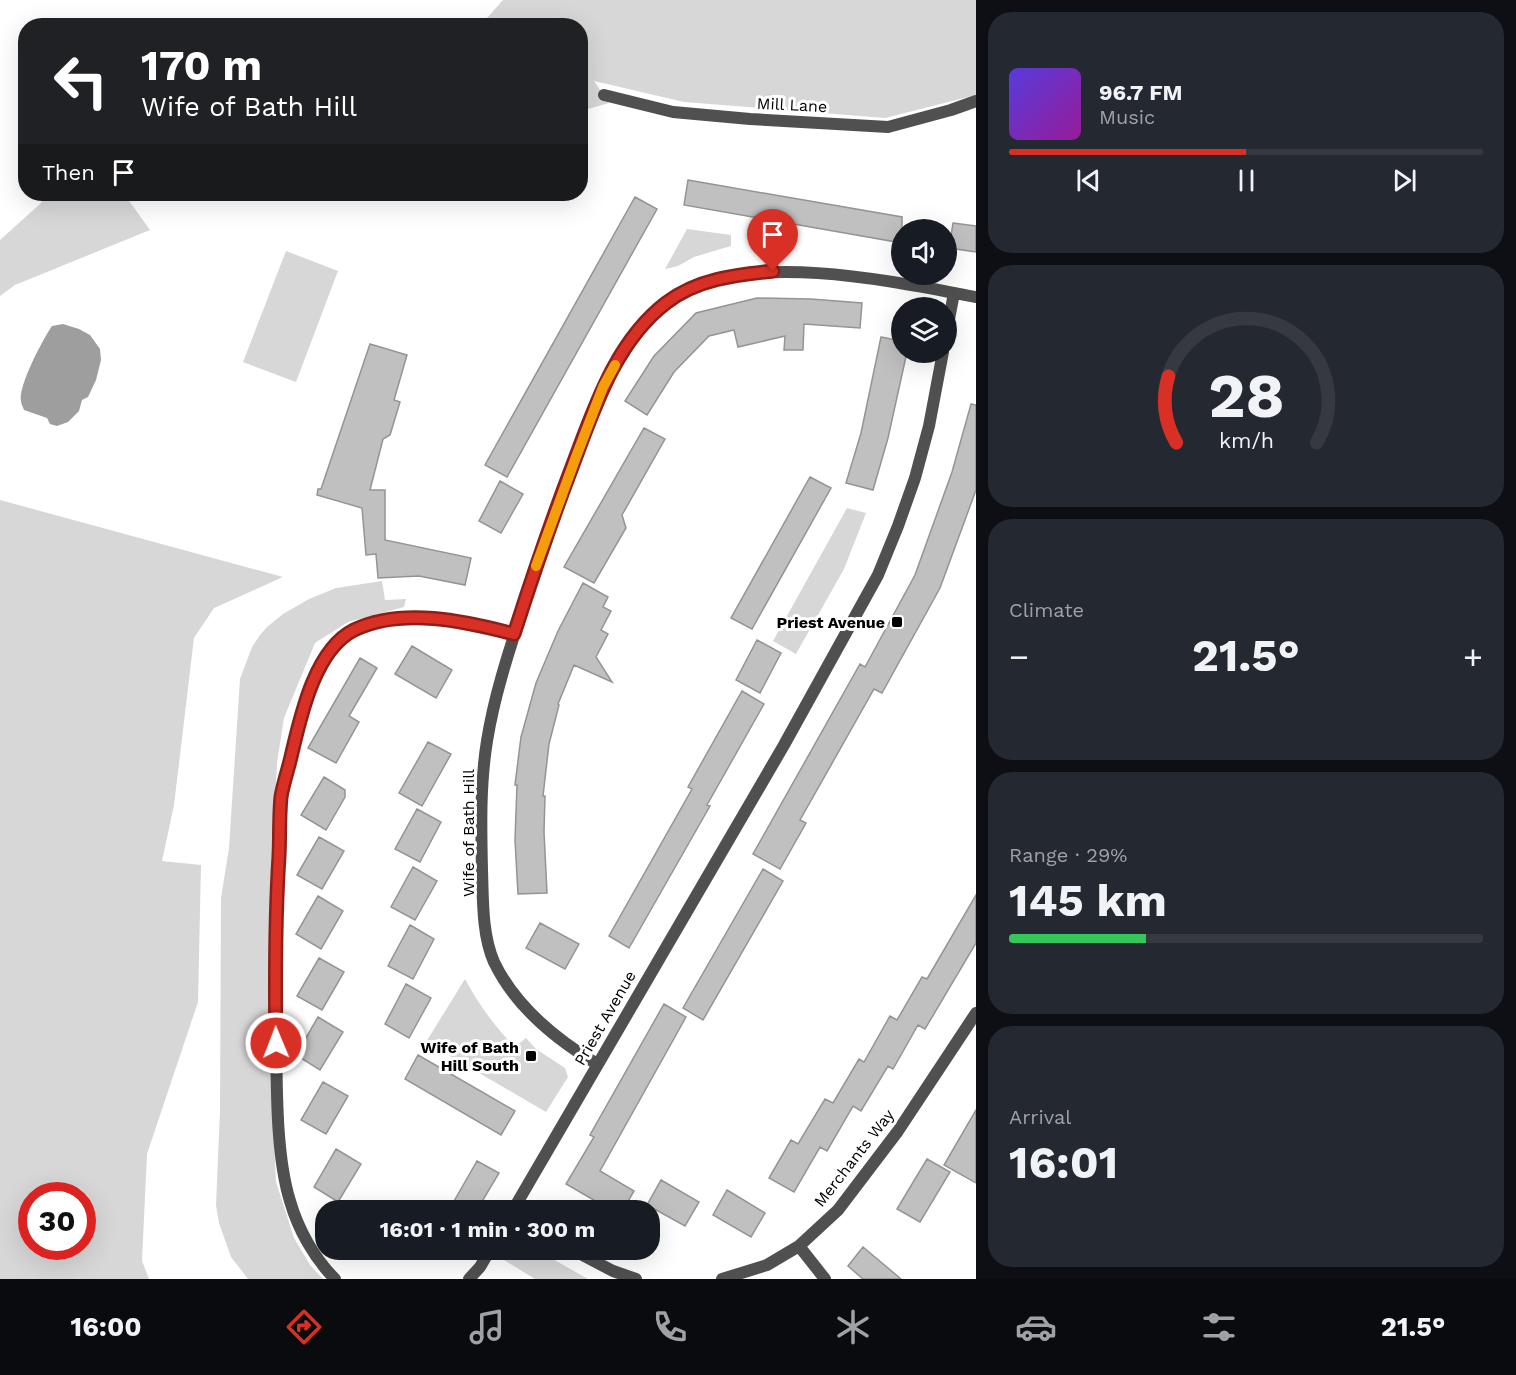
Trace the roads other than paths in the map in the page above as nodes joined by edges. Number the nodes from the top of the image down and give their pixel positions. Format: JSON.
{"nodes":[{"id":1,"x":604,"y":95,"type":"dead end"},
{"id":2,"x":976,"y":101,"type":"edge"},
{"id":3,"x":954,"y":293,"type":"junction"},
{"id":4,"x":953,"y":297,"type":"edge"},
{"id":5,"x":976,"y":297,"type":"edge"},
{"id":6,"x":941,"y":363,"type":"edge"},
{"id":7,"x":514,"y":634,"type":"junction"},
{"id":8,"x":976,"y":1013,"type":"edge"},
{"id":9,"x":597,"y":1064,"type":"junction"},
{"id":10,"x":519,"y":1200,"type":"edge"},
{"id":11,"x":799,"y":1246,"type":"junction"},
{"id":12,"x":484,"y":1260,"type":"edge"},
{"id":13,"x":592,"y":1260,"type":"edge"},
{"id":14,"x":335,"y":1279,"type":"edge"},
{"id":15,"x":470,"y":1279,"type":"edge"},
{"id":16,"x":636,"y":1279,"type":"edge"},
{"id":17,"x":722,"y":1279,"type":"edge"},
{"id":18,"x":825,"y":1279,"type":"edge"}],
"edges":[{"from":1,"to":2,"type":"street","name":"Mill Lane"},
{"from":3,"to":4,"type":"street"},
{"from":3,"to":5,"type":"street","name":"Wife of Bath Hill"},
{"from":3,"to":7,"type":"street","name":"Wife of Bath Hill"},
{"from":6,"to":9,"type":"street","name":"Priest Avenue"},
{"from":7,"to":9,"type":"street","name":"Wife of Bath Hill"},
{"from":7,"to":14,"type":"street"},
{"from":8,"to":11,"type":"street","name":"Merchants Way"},
{"from":9,"to":10,"type":"street","name":"Priest Avenue"},
{"from":11,"to":17,"type":"street","name":"Merchants Way"},
{"from":11,"to":18,"type":"street"},
{"from":12,"to":15,"type":"street"},
{"from":13,"to":16,"type":"street"}]}
